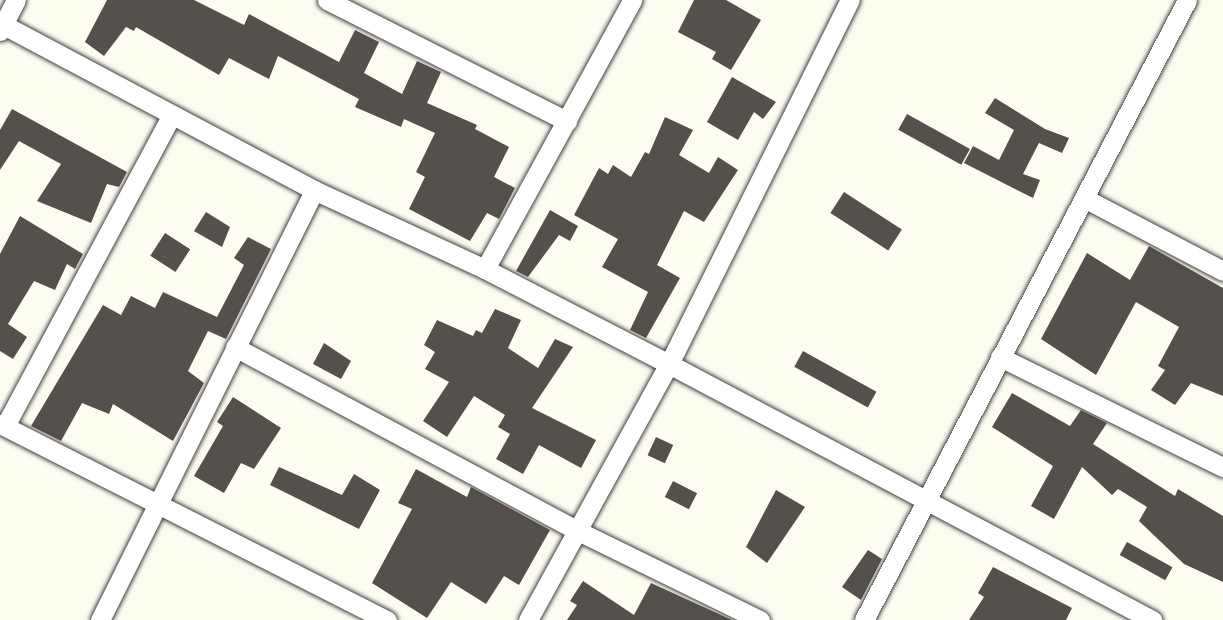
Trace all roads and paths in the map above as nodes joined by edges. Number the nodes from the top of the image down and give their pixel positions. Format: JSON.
{"nodes":[{"id":1,"x":16,"y":0,"type":"edge"},
{"id":2,"x":327,"y":0,"type":"edge"},
{"id":3,"x":632,"y":0,"type":"edge"},
{"id":4,"x":850,"y":0,"type":"edge"},
{"id":5,"x":1187,"y":0,"type":"edge"},
{"id":6,"x":1,"y":26,"type":"edge"},
{"id":7,"x":171,"y":116,"type":"junction"},
{"id":8,"x":568,"y":121,"type":"junction"},
{"id":9,"x":314,"y":190,"type":"junction"},
{"id":10,"x":1084,"y":198,"type":"junction"},
{"id":11,"x":485,"y":269,"type":"junction"},
{"id":12,"x":1223,"y":271,"type":"edge"},
{"id":13,"x":235,"y":347,"type":"junction"},
{"id":14,"x":1000,"y":357,"type":"junction"},
{"id":15,"x":669,"y":364,"type":"junction"},
{"id":16,"x":2,"y":425,"type":"edge"},
{"id":17,"x":1223,"y":467,"type":"edge"},
{"id":18,"x":926,"y":501,"type":"junction"},
{"id":19,"x":160,"y":505,"type":"junction"},
{"id":20,"x":576,"y":530,"type":"junction"},
{"id":21,"x":100,"y":620,"type":"edge"},
{"id":22,"x":387,"y":620,"type":"edge"},
{"id":23,"x":528,"y":620,"type":"edge"},
{"id":24,"x":760,"y":620,"type":"edge"},
{"id":25,"x":864,"y":620,"type":"edge"},
{"id":26,"x":1152,"y":620,"type":"edge"}],
"edges":[{"from":1,"to":6,"type":"street"},
{"from":2,"to":8,"type":"street"},
{"from":3,"to":8,"type":"street"},
{"from":4,"to":15,"type":"street"},
{"from":5,"to":10,"type":"street"},
{"from":6,"to":7,"type":"street"},
{"from":7,"to":9,"type":"street"},
{"from":7,"to":16,"type":"street"},
{"from":8,"to":11,"type":"street"},
{"from":9,"to":11,"type":"street"},
{"from":9,"to":13,"type":"street"},
{"from":10,"to":12,"type":"street"},
{"from":10,"to":14,"type":"street"},
{"from":11,"to":15,"type":"street"},
{"from":13,"to":19,"type":"street"},
{"from":13,"to":20,"type":"street"},
{"from":14,"to":17,"type":"street"},
{"from":14,"to":18,"type":"street"},
{"from":15,"to":18,"type":"street"},
{"from":15,"to":20,"type":"street"},
{"from":16,"to":19,"type":"street"},
{"from":18,"to":25,"type":"street"},
{"from":18,"to":26,"type":"street"},
{"from":19,"to":21,"type":"street"},
{"from":19,"to":22,"type":"street"},
{"from":20,"to":23,"type":"street"},
{"from":20,"to":24,"type":"street"}]}
